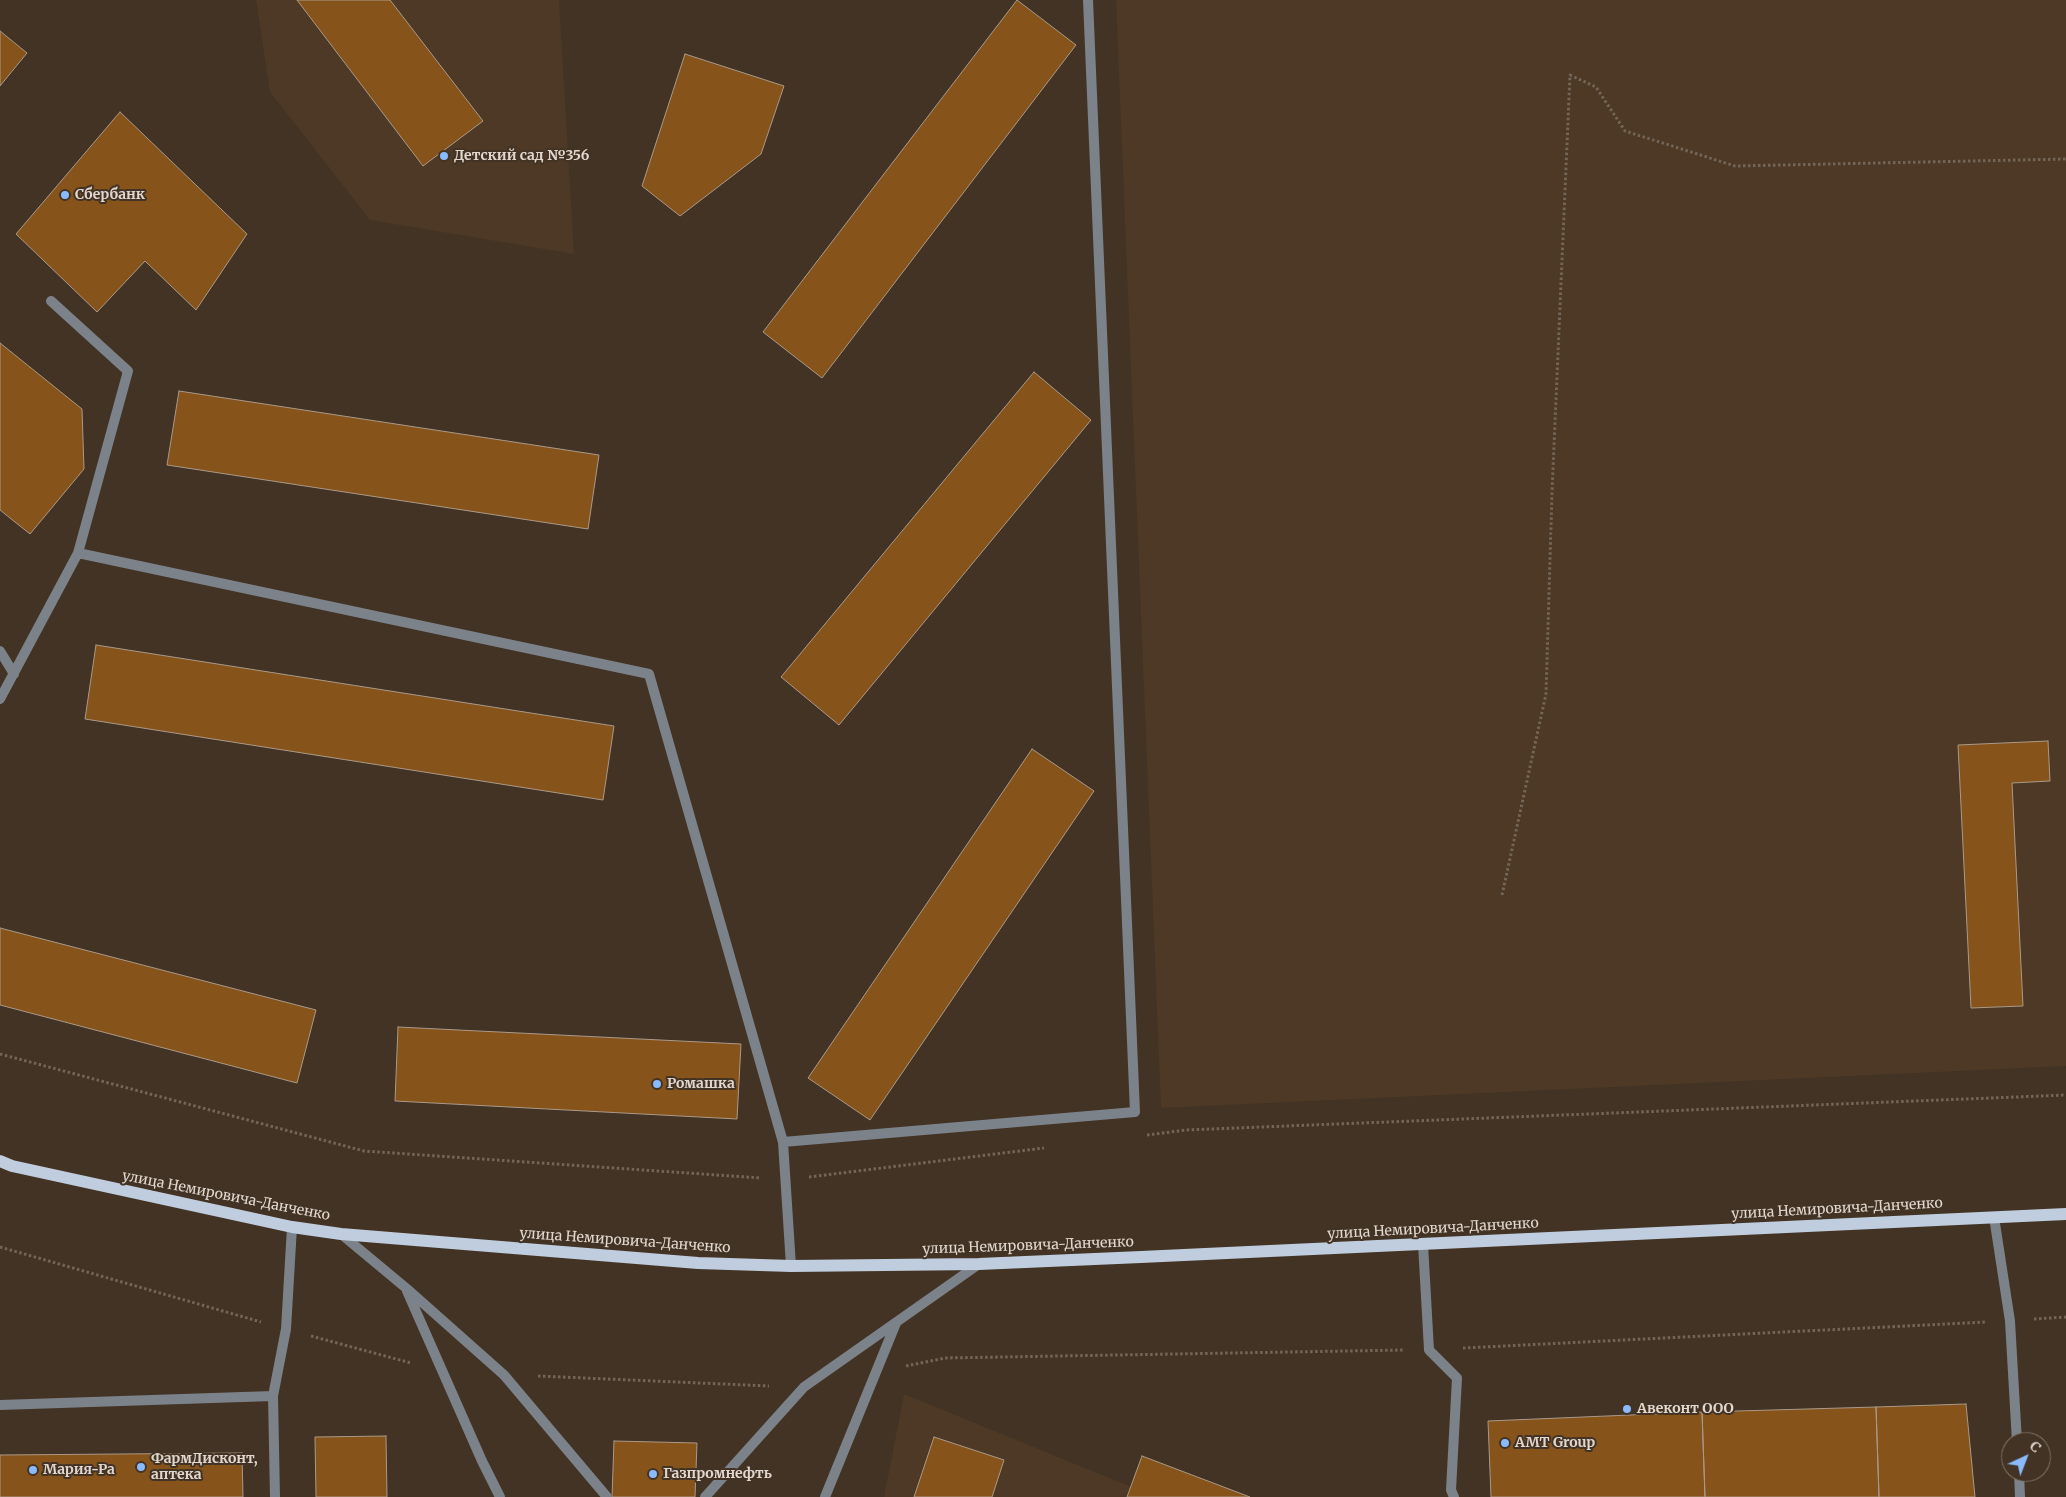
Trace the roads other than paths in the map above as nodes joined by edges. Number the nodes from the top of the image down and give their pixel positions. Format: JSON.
{"nodes":[{"id":1,"x":1088,"y":0,"type":"edge"},
{"id":2,"x":51,"y":301,"type":"dead end"},
{"id":3,"x":78,"y":553,"type":"junction"},
{"id":4,"x":0,"y":651,"type":"edge"},
{"id":5,"x":14,"y":674,"type":"junction"},
{"id":6,"x":0,"y":699,"type":"edge"},
{"id":7,"x":783,"y":1142,"type":"junction"},
{"id":8,"x":0,"y":1161,"type":"edge"},
{"id":9,"x":2066,"y":1214,"type":"edge"},
{"id":10,"x":1994,"y":1217,"type":"junction"},
{"id":11,"x":292,"y":1227,"type":"junction"},
{"id":12,"x":341,"y":1234,"type":"junction"},
{"id":13,"x":1422,"y":1244,"type":"junction"},
{"id":14,"x":979,"y":1264,"type":"junction"},
{"id":15,"x":790,"y":1266,"type":"junction"},
{"id":16,"x":406,"y":1288,"type":"junction"},
{"id":17,"x":896,"y":1322,"type":"junction"},
{"id":18,"x":273,"y":1396,"type":"junction"},
{"id":19,"x":0,"y":1405,"type":"edge"},
{"id":20,"x":2016,"y":1432,"type":"edge"},
{"id":21,"x":2019,"y":1482,"type":"edge"},
{"id":22,"x":275,"y":1497,"type":"edge"},
{"id":23,"x":500,"y":1497,"type":"edge"},
{"id":24,"x":607,"y":1497,"type":"edge"},
{"id":25,"x":705,"y":1497,"type":"edge"},
{"id":26,"x":825,"y":1497,"type":"edge"},
{"id":27,"x":1454,"y":1497,"type":"edge"},
{"id":28,"x":2020,"y":1497,"type":"edge"}],
"edges":[{"from":1,"to":7,"type":"lane"},
{"from":2,"to":3,"type":"lane"},
{"from":3,"to":5,"type":"lane"},
{"from":3,"to":7,"type":"lane"},
{"from":4,"to":5,"type":"lane"},
{"from":5,"to":6,"type":"lane"},
{"from":7,"to":15,"type":"lane"},
{"from":8,"to":11,"type":"main road","name":"улица Немировича-Данченко"},
{"from":9,"to":10,"type":"main road","name":"улица Немировича-Данченко"},
{"from":10,"to":13,"type":"main road","name":"улица Немировича-Данченко"},
{"from":10,"to":20,"type":"lane"},
{"from":11,"to":12,"type":"main road","name":"улица Немировича-Данченко"},
{"from":11,"to":18,"type":"lane"},
{"from":12,"to":15,"type":"main road","name":"улица Немировича-Данченко"},
{"from":12,"to":16,"type":"lane"},
{"from":13,"to":14,"type":"main road","name":"улица Немировича-Данченко"},
{"from":13,"to":27,"type":"lane"},
{"from":14,"to":15,"type":"main road","name":"улица Немировича-Данченко"},
{"from":14,"to":17,"type":"lane"},
{"from":16,"to":23,"type":"lane"},
{"from":16,"to":24,"type":"lane"},
{"from":17,"to":25,"type":"lane"},
{"from":17,"to":26,"type":"lane"},
{"from":18,"to":19,"type":"lane"},
{"from":18,"to":22,"type":"lane"},
{"from":21,"to":28,"type":"lane"}]}
